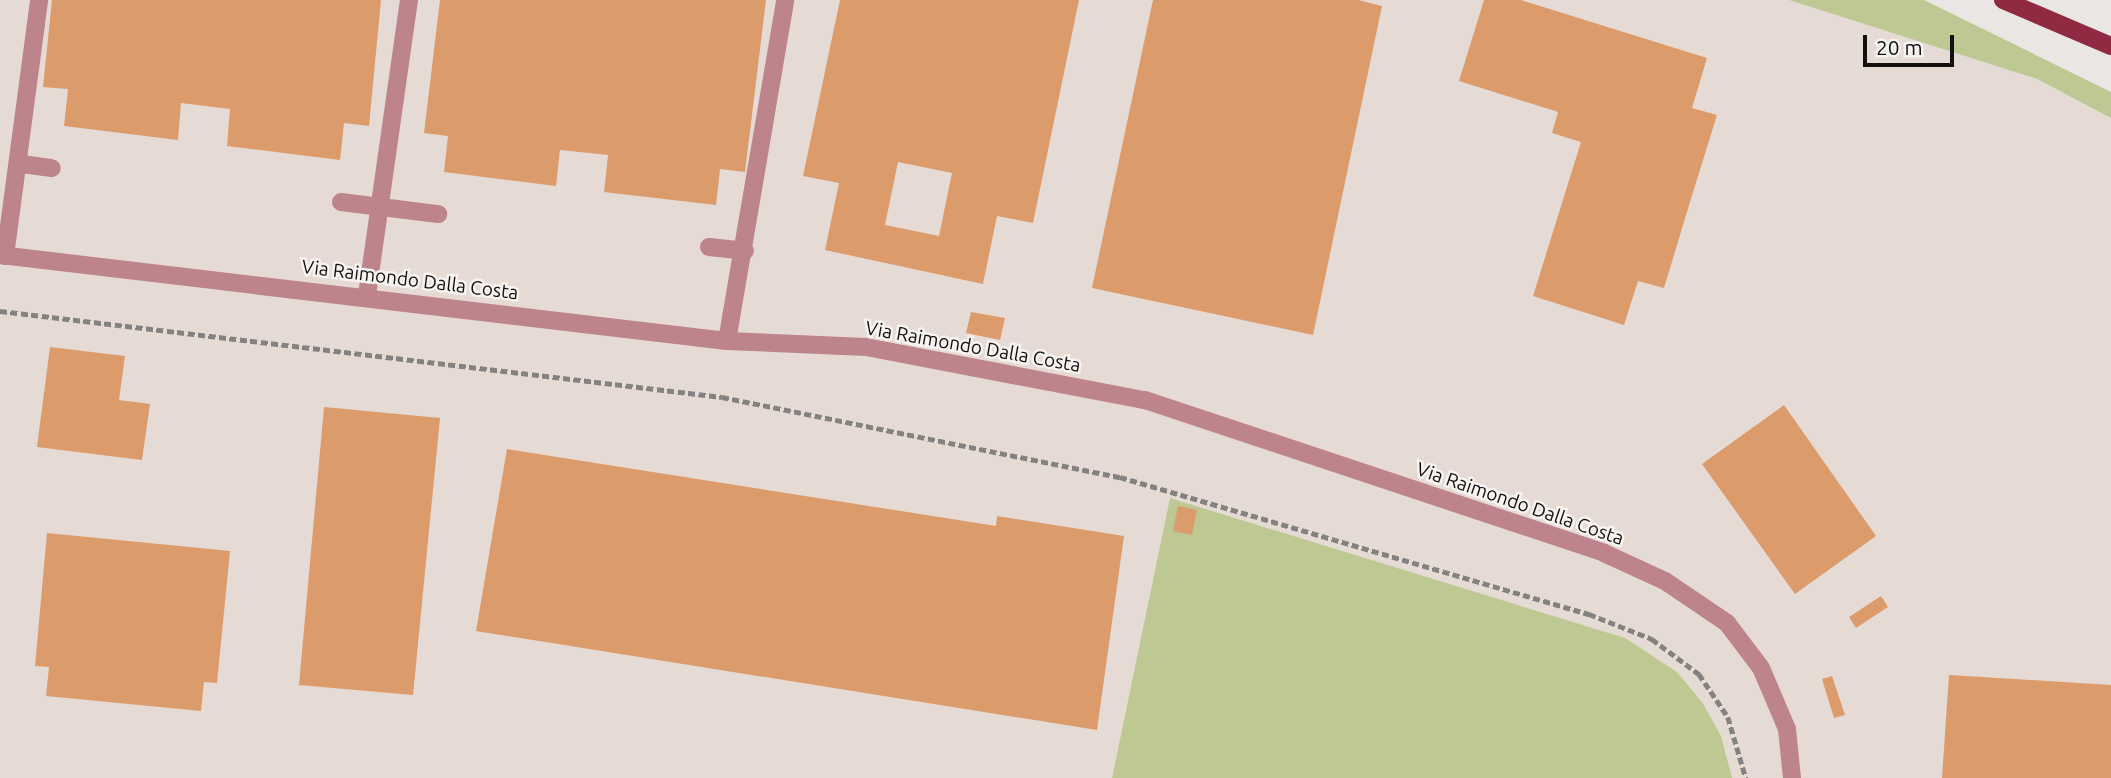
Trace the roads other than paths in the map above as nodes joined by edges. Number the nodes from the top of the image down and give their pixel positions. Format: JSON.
{"nodes":[{"id":1,"x":39,"y":0,"type":"edge"},
{"id":2,"x":409,"y":0,"type":"edge"},
{"id":3,"x":785,"y":0,"type":"edge"},
{"id":4,"x":2003,"y":0,"type":"edge"},
{"id":5,"x":2111,"y":46,"type":"edge"},
{"id":6,"x":22,"y":164,"type":"junction"},
{"id":7,"x":52,"y":167,"type":"dead end"},
{"id":8,"x":341,"y":202,"type":"dead end"},
{"id":9,"x":381,"y":207,"type":"junction"},
{"id":10,"x":438,"y":214,"type":"dead end"},
{"id":11,"x":709,"y":247,"type":"dead end"},
{"id":12,"x":745,"y":251,"type":"junction"},
{"id":13,"x":3,"y":256,"type":"edge"},
{"id":14,"x":368,"y":295,"type":"junction"},
{"id":15,"x":727,"y":341,"type":"junction"},
{"id":16,"x":1792,"y":778,"type":"edge"}],
"edges":[{"from":1,"to":6,"type":"street"},
{"from":2,"to":9,"type":"street"},
{"from":3,"to":12,"type":"street"},
{"from":4,"to":5,"type":"main road"},
{"from":6,"to":7,"type":"street"},
{"from":6,"to":13,"type":"street"},
{"from":8,"to":9,"type":"street"},
{"from":9,"to":10,"type":"street"},
{"from":9,"to":14,"type":"street"},
{"from":11,"to":12,"type":"street"},
{"from":12,"to":15,"type":"street"},
{"from":13,"to":14,"type":"street","name":"Via Raimondo Dalla Costa"},
{"from":14,"to":15,"type":"street","name":"Via Raimondo Dalla Costa"},
{"from":15,"to":16,"type":"street","name":"Via Raimondo Dalla Costa"}]}
